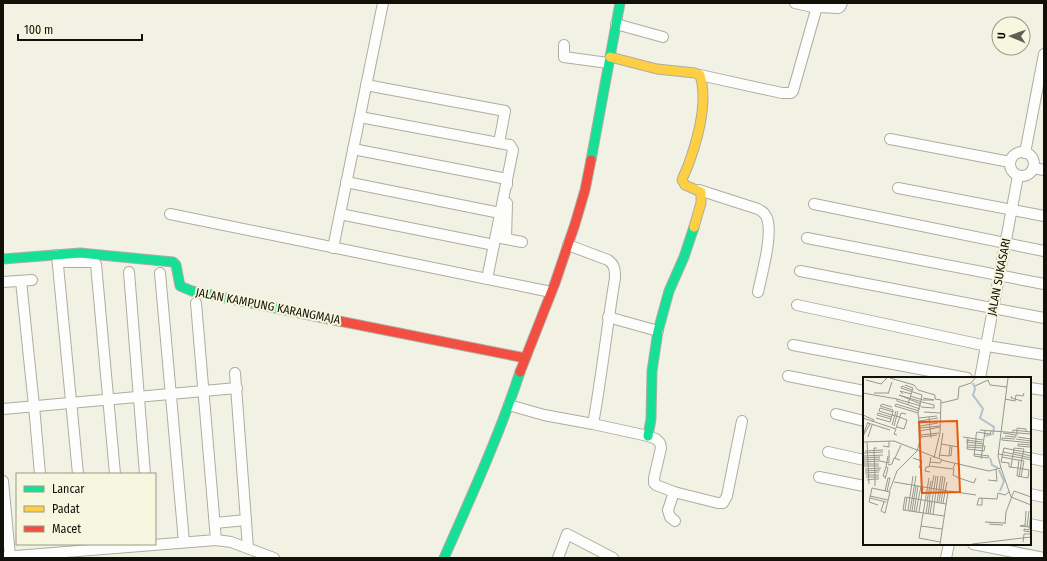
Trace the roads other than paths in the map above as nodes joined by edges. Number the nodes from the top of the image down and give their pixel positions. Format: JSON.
{"nodes":[{"id":1,"x":383,"y":3,"type":"edge"},
{"id":2,"x":620,"y":3,"type":"edge"},
{"id":3,"x":795,"y":3,"type":"edge"},
{"id":4,"x":842,"y":3,"type":"edge"},
{"id":5,"x":818,"y":8,"type":"junction"},
{"id":6,"x":616,"y":24,"type":"junction"},
{"id":7,"x":663,"y":37,"type":"dead end"},
{"id":8,"x":564,"y":45,"type":"dead end"},
{"id":9,"x":1044,"y":54,"type":"edge"},
{"id":10,"x":609,"y":60,"type":"junction"},
{"id":11,"x":700,"y":75,"type":"junction"},
{"id":12,"x":366,"y":85,"type":"junction"},
{"id":13,"x":360,"y":117,"type":"junction"},
{"id":14,"x":890,"y":139,"type":"dead end"},
{"id":15,"x":499,"y":143,"type":"junction"},
{"id":16,"x":353,"y":148,"type":"junction"},
{"id":17,"x":1025,"y":153,"type":"junction"},
{"id":18,"x":1010,"y":162,"type":"junction"},
{"id":19,"x":1033,"y":168,"type":"junction"},
{"id":20,"x":1044,"y":170,"type":"edge"},
{"id":21,"x":1018,"y":176,"type":"junction"},
{"id":22,"x":507,"y":179,"type":"junction"},
{"id":23,"x":346,"y":182,"type":"junction"},
{"id":24,"x":898,"y":188,"type":"dead end"},
{"id":25,"x":699,"y":190,"type":"junction"},
{"id":26,"x":814,"y":204,"type":"dead end"},
{"id":27,"x":1012,"y":210,"type":"junction"},
{"id":28,"x":500,"y":213,"type":"junction"},
{"id":29,"x":170,"y":214,"type":"dead end"},
{"id":30,"x":340,"y":214,"type":"junction"},
{"id":31,"x":1044,"y":216,"type":"edge"},
{"id":32,"x":807,"y":238,"type":"dead end"},
{"id":33,"x":506,"y":239,"type":"junction"},
{"id":34,"x":495,"y":241,"type":"junction"},
{"id":35,"x":522,"y":242,"type":"dead end"},
{"id":36,"x":1006,"y":244,"type":"junction"},
{"id":37,"x":568,"y":245,"type":"junction"},
{"id":38,"x":333,"y":248,"type":"junction"},
{"id":39,"x":1044,"y":251,"type":"edge"},
{"id":40,"x":58,"y":258,"type":"junction"},
{"id":41,"x":3,"y":259,"type":"edge"},
{"id":42,"x":800,"y":271,"type":"dead end"},
{"id":43,"x":129,"y":272,"type":"dead end"},
{"id":44,"x":160,"y":273,"type":"dead end"},
{"id":45,"x":1000,"y":275,"type":"junction"},
{"id":46,"x":487,"y":279,"type":"junction"},
{"id":47,"x":32,"y":280,"type":"dead end"},
{"id":48,"x":21,"y":281,"type":"junction"},
{"id":49,"x":3,"y":282,"type":"edge"},
{"id":50,"x":1044,"y":284,"type":"edge"},
{"id":51,"x":551,"y":292,"type":"junction"},
{"id":52,"x":758,"y":292,"type":"dead end"},
{"id":53,"x":196,"y":303,"type":"dead end"},
{"id":54,"x":797,"y":305,"type":"dead end"},
{"id":55,"x":993,"y":308,"type":"junction"},
{"id":56,"x":608,"y":317,"type":"junction"},
{"id":57,"x":1044,"y":318,"type":"edge"},
{"id":58,"x":658,"y":331,"type":"junction"},
{"id":59,"x":793,"y":345,"type":"dead end"},
{"id":60,"x":987,"y":346,"type":"junction"},
{"id":61,"x":1044,"y":356,"type":"edge"},
{"id":62,"x":525,"y":358,"type":"junction"},
{"id":63,"x":235,"y":373,"type":"dead end"},
{"id":64,"x":788,"y":376,"type":"dead end"},
{"id":65,"x":962,"y":377,"type":"edge"},
{"id":66,"x":980,"y":377,"type":"edge"},
{"id":67,"x":236,"y":388,"type":"junction"},
{"id":68,"x":1031,"y":388,"type":"edge"},
{"id":69,"x":1044,"y":390,"type":"edge"},
{"id":70,"x":203,"y":391,"type":"junction"},
{"id":71,"x":863,"y":391,"type":"edge"},
{"id":72,"x":171,"y":393,"type":"junction"},
{"id":73,"x":139,"y":396,"type":"junction"},
{"id":74,"x":108,"y":399,"type":"junction"},
{"id":75,"x":71,"y":402,"type":"junction"},
{"id":76,"x":509,"y":405,"type":"junction"},
{"id":77,"x":34,"y":406,"type":"junction"},
{"id":78,"x":3,"y":409,"type":"edge"},
{"id":79,"x":836,"y":414,"type":"dead end"},
{"id":80,"x":742,"y":421,"type":"dead end"},
{"id":81,"x":863,"y":421,"type":"edge"},
{"id":82,"x":1031,"y":423,"type":"edge"},
{"id":83,"x":593,"y":424,"type":"junction"},
{"id":84,"x":1044,"y":426,"type":"edge"},
{"id":85,"x":648,"y":436,"type":"junction"},
{"id":86,"x":828,"y":452,"type":"dead end"},
{"id":87,"x":1031,"y":458,"type":"edge"},
{"id":88,"x":863,"y":460,"type":"edge"},
{"id":89,"x":1044,"y":461,"type":"edge"},
{"id":90,"x":40,"y":473,"type":"edge"},
{"id":91,"x":78,"y":473,"type":"edge"},
{"id":92,"x":115,"y":473,"type":"edge"},
{"id":93,"x":146,"y":473,"type":"edge"},
{"id":94,"x":819,"y":477,"type":"dead end"},
{"id":95,"x":3,"y":481,"type":"edge"},
{"id":96,"x":863,"y":486,"type":"edge"},
{"id":97,"x":674,"y":492,"type":"junction"},
{"id":98,"x":1031,"y":494,"type":"edge"},
{"id":99,"x":1044,"y":497,"type":"edge"},
{"id":100,"x":246,"y":520,"type":"junction"},
{"id":101,"x":675,"y":521,"type":"dead end"},
{"id":102,"x":215,"y":522,"type":"junction"},
{"id":103,"x":1031,"y":524,"type":"edge"},
{"id":104,"x":1044,"y":527,"type":"edge"},
{"id":105,"x":216,"y":540,"type":"junction"},
{"id":106,"x":184,"y":542,"type":"junction"},
{"id":107,"x":156,"y":544,"type":"edge"},
{"id":108,"x":144,"y":545,"type":"edge"},
{"id":109,"x":949,"y":545,"type":"edge"},
{"id":110,"x":979,"y":545,"type":"edge"},
{"id":111,"x":248,"y":548,"type":"junction"},
{"id":112,"x":118,"y":549,"type":"edge"},
{"id":113,"x":82,"y":551,"type":"edge"},
{"id":114,"x":44,"y":552,"type":"edge"},
{"id":115,"x":596,"y":554,"type":"edge"},
{"id":116,"x":5,"y":557,"type":"edge"},
{"id":117,"x":274,"y":558,"type":"edge"},
{"id":118,"x":444,"y":558,"type":"edge"},
{"id":119,"x":558,"y":558,"type":"edge"},
{"id":120,"x":613,"y":558,"type":"edge"},
{"id":121,"x":946,"y":558,"type":"edge"},
{"id":122,"x":1044,"y":558,"type":"edge"}],
"edges":[{"from":1,"to":12,"type":"street"},
{"from":2,"to":6,"type":"street"},
{"from":3,"to":5,"type":"street"},
{"from":4,"to":5,"type":"street"},
{"from":5,"to":11,"type":"street"},
{"from":6,"to":7,"type":"street"},
{"from":6,"to":10,"type":"street"},
{"from":8,"to":10,"type":"street"},
{"from":9,"to":17,"type":"street"},
{"from":10,"to":11,"type":"street"},
{"from":10,"to":37,"type":"street"},
{"from":11,"to":25,"type":"street"},
{"from":12,"to":13,"type":"street"},
{"from":12,"to":15,"type":"street"},
{"from":13,"to":15,"type":"street"},
{"from":13,"to":16,"type":"street"},
{"from":14,"to":18,"type":"street"},
{"from":15,"to":22,"type":"street"},
{"from":16,"to":22,"type":"street"},
{"from":16,"to":23,"type":"street"},
{"from":17,"to":18,"type":"street"},
{"from":17,"to":19,"type":"street"},
{"from":18,"to":21,"type":"street"},
{"from":19,"to":20,"type":"street"},
{"from":19,"to":21,"type":"street"},
{"from":21,"to":27,"type":"street","name":"JALAN SUKASARI"},
{"from":22,"to":28,"type":"street"},
{"from":22,"to":33,"type":"street"},
{"from":23,"to":28,"type":"street"},
{"from":23,"to":30,"type":"street"},
{"from":24,"to":27,"type":"street"},
{"from":25,"to":52,"type":"street"},
{"from":25,"to":58,"type":"street"},
{"from":26,"to":36,"type":"street"},
{"from":27,"to":31,"type":"street"},
{"from":27,"to":36,"type":"street","name":"JALAN SUKASARI"},
{"from":28,"to":34,"type":"street"},
{"from":29,"to":38,"type":"street"},
{"from":30,"to":34,"type":"street"},
{"from":30,"to":38,"type":"street"},
{"from":32,"to":45,"type":"street"},
{"from":33,"to":34,"type":"street"},
{"from":33,"to":35,"type":"street"},
{"from":34,"to":46,"type":"street"},
{"from":36,"to":39,"type":"street"},
{"from":36,"to":45,"type":"street","name":"JALAN SUKASARI"},
{"from":37,"to":51,"type":"street"},
{"from":37,"to":56,"type":"street"},
{"from":38,"to":46,"type":"street"},
{"from":40,"to":41,"type":"street","name":"JALAN KAMPUNG KARANGMAJA"},
{"from":40,"to":62,"type":"street","name":"JALAN KAMPUNG KARANGMAJA"},
{"from":40,"to":74,"type":"street"},
{"from":40,"to":75,"type":"street"},
{"from":42,"to":55,"type":"street"},
{"from":43,"to":73,"type":"street"},
{"from":44,"to":72,"type":"street"},
{"from":45,"to":50,"type":"street"},
{"from":45,"to":55,"type":"street","name":"JALAN SUKASARI"},
{"from":46,"to":51,"type":"street"},
{"from":47,"to":48,"type":"street"},
{"from":48,"to":49,"type":"street"},
{"from":48,"to":77,"type":"street"},
{"from":51,"to":62,"type":"street"},
{"from":53,"to":70,"type":"street"},
{"from":54,"to":60,"type":"street"},
{"from":55,"to":57,"type":"street"},
{"from":55,"to":60,"type":"street","name":"JALAN SUKASARI"},
{"from":56,"to":58,"type":"street"},
{"from":56,"to":83,"type":"street"},
{"from":58,"to":85,"type":"street"},
{"from":59,"to":65,"type":"street"},
{"from":60,"to":61,"type":"street"},
{"from":60,"to":66,"type":"street","name":"JALAN SUKASARI"},
{"from":62,"to":76,"type":"street"},
{"from":63,"to":67,"type":"street"},
{"from":64,"to":71,"type":"street"},
{"from":67,"to":70,"type":"street"},
{"from":67,"to":100,"type":"street"},
{"from":68,"to":69,"type":"street"},
{"from":70,"to":72,"type":"street"},
{"from":70,"to":102,"type":"street"},
{"from":72,"to":73,"type":"street"},
{"from":72,"to":106,"type":"street"},
{"from":73,"to":74,"type":"street"},
{"from":73,"to":93,"type":"street"},
{"from":74,"to":75,"type":"street"},
{"from":74,"to":92,"type":"street"},
{"from":75,"to":77,"type":"street"},
{"from":75,"to":91,"type":"street"},
{"from":76,"to":83,"type":"street"},
{"from":76,"to":118,"type":"street"},
{"from":77,"to":78,"type":"street"},
{"from":77,"to":90,"type":"street"},
{"from":79,"to":81,"type":"street"},
{"from":80,"to":97,"type":"street"},
{"from":82,"to":84,"type":"street"},
{"from":83,"to":85,"type":"street"},
{"from":85,"to":97,"type":"street"},
{"from":86,"to":88,"type":"street"},
{"from":87,"to":89,"type":"street"},
{"from":94,"to":96,"type":"street"},
{"from":95,"to":116,"type":"street"},
{"from":97,"to":101,"type":"street"},
{"from":98,"to":99,"type":"street"},
{"from":100,"to":102,"type":"street"},
{"from":100,"to":111,"type":"street"},
{"from":102,"to":105,"type":"street"},
{"from":103,"to":104,"type":"street"},
{"from":105,"to":106,"type":"street"},
{"from":105,"to":111,"type":"street"},
{"from":106,"to":107,"type":"street"},
{"from":108,"to":112,"type":"street"},
{"from":109,"to":121,"type":"street"},
{"from":110,"to":122,"type":"street"},
{"from":111,"to":117,"type":"street"},
{"from":112,"to":113,"type":"street"},
{"from":113,"to":114,"type":"street"},
{"from":114,"to":116,"type":"street"},
{"from":115,"to":119,"type":"street"},
{"from":115,"to":120,"type":"street"}]}
